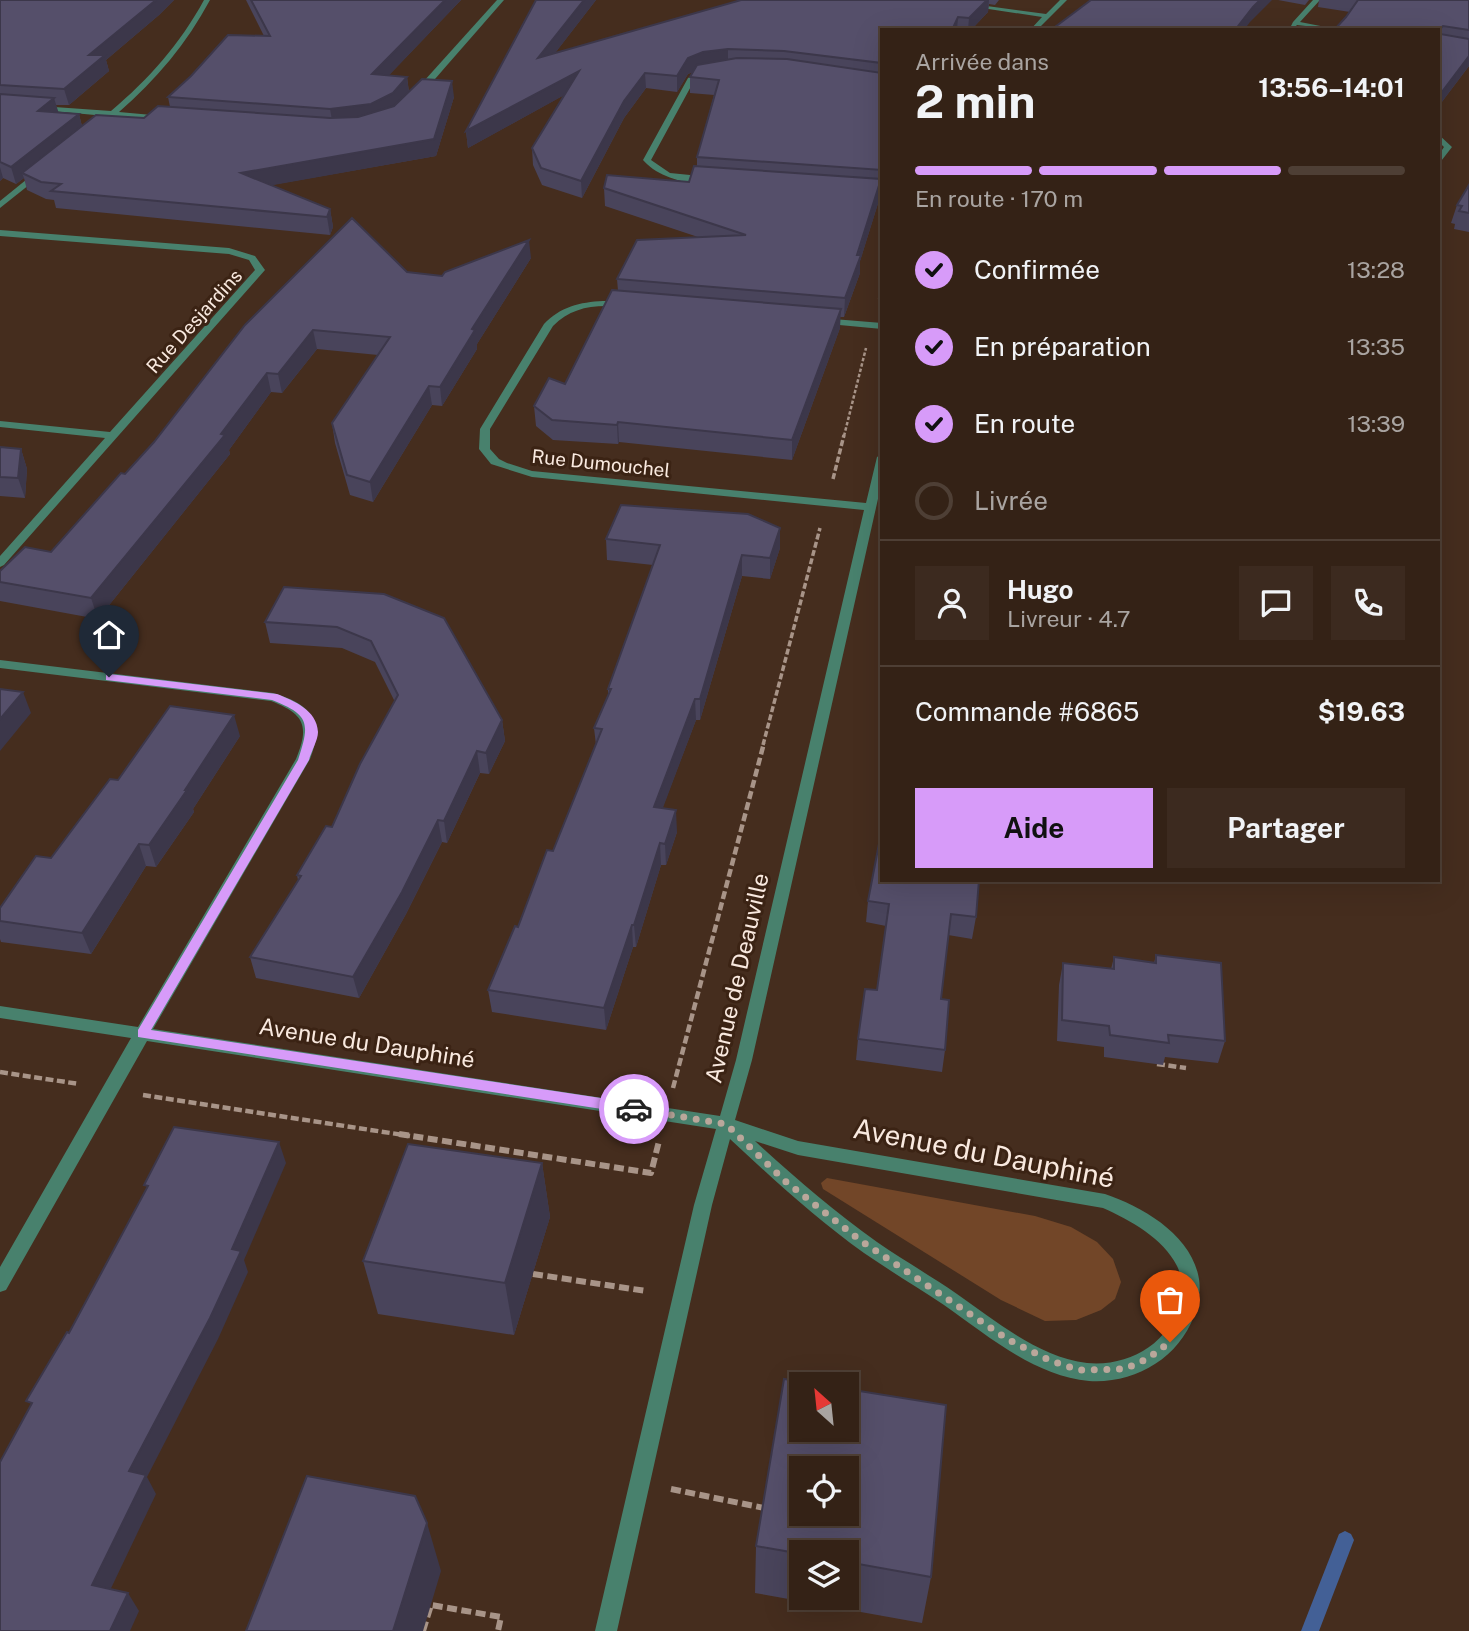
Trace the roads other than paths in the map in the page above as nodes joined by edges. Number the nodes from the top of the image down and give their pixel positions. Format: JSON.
{"nodes":[{"id":1,"x":207,"y":0,"type":"edge"},
{"id":2,"x":501,"y":0,"type":"edge"},
{"id":3,"x":1064,"y":0,"type":"edge"},
{"id":4,"x":1317,"y":0,"type":"edge"},
{"id":5,"x":961,"y":5,"type":"edge"},
{"id":6,"x":1047,"y":16,"type":"junction"},
{"id":7,"x":1296,"y":23,"type":"junction"},
{"id":8,"x":1035,"y":28,"type":"edge"},
{"id":9,"x":1291,"y":28,"type":"edge"},
{"id":10,"x":1326,"y":28,"type":"edge"},
{"id":11,"x":710,"y":71,"type":"edge"},
{"id":12,"x":410,"y":102,"type":"edge"},
{"id":13,"x":36,"y":108,"type":"edge"},
{"id":14,"x":113,"y":114,"type":"junction"},
{"id":15,"x":175,"y":118,"type":"edge"},
{"id":16,"x":103,"y":122,"type":"edge"},
{"id":17,"x":1440,"y":138,"type":"edge"},
{"id":18,"x":1440,"y":160,"type":"edge"},
{"id":19,"x":51,"y":164,"type":"edge"},
{"id":20,"x":721,"y":180,"type":"edge"},
{"id":21,"x":0,"y":205,"type":"edge"},
{"id":22,"x":0,"y":233,"type":"edge"},
{"id":23,"x":641,"y":306,"type":"edge"},
{"id":24,"x":805,"y":320,"type":"edge"},
{"id":25,"x":880,"y":326,"type":"edge"},
{"id":26,"x":0,"y":424,"type":"edge"},
{"id":27,"x":114,"y":436,"type":"junction"},
{"id":28,"x":880,"y":465,"type":"edge"},
{"id":29,"x":870,"y":507,"type":"junction"},
{"id":30,"x":0,"y":563,"type":"edge"},
{"id":31,"x":0,"y":664,"type":"edge"},
{"id":32,"x":0,"y":1012,"type":"edge"},
{"id":33,"x":143,"y":1033,"type":"junction"},
{"id":34,"x":726,"y":1124,"type":"junction"},
{"id":35,"x":0,"y":1284,"type":"edge"},
{"id":36,"x":606,"y":1631,"type":"edge"}],
"edges":[{"from":1,"to":14,"type":"street"},
{"from":2,"to":12,"type":"street"},
{"from":3,"to":6,"type":"street"},
{"from":4,"to":7,"type":"street"},
{"from":5,"to":6,"type":"street"},
{"from":6,"to":8,"type":"street"},
{"from":7,"to":9,"type":"street"},
{"from":7,"to":10,"type":"street"},
{"from":11,"to":20,"type":"street"},
{"from":13,"to":14,"type":"street"},
{"from":14,"to":15,"type":"street"},
{"from":14,"to":16,"type":"street"},
{"from":17,"to":18,"type":"street"},
{"from":19,"to":21,"type":"street"},
{"from":22,"to":27,"type":"street","name":"Rue Desjardins"},
{"from":23,"to":29,"type":"street","name":"Rue Dumouchel"},
{"from":24,"to":25,"type":"street"},
{"from":26,"to":27,"type":"street"},
{"from":27,"to":30,"type":"street","name":"Rue Desjardins"},
{"from":28,"to":29,"type":"street","name":"Avenue de Deauville"},
{"from":29,"to":34,"type":"street","name":"Avenue de Deauville"},
{"from":31,"to":33,"type":"street"},
{"from":32,"to":33,"type":"street","name":"Avenue du Dauphiné"},
{"from":33,"to":34,"type":"street","name":"Avenue du Dauphiné"},
{"from":33,"to":35,"type":"street"},
{"from":34,"to":34,"type":"street","name":"Avenue du Dauphiné"},
{"from":34,"to":36,"type":"street","name":"Avenue de Deauville"}]}
